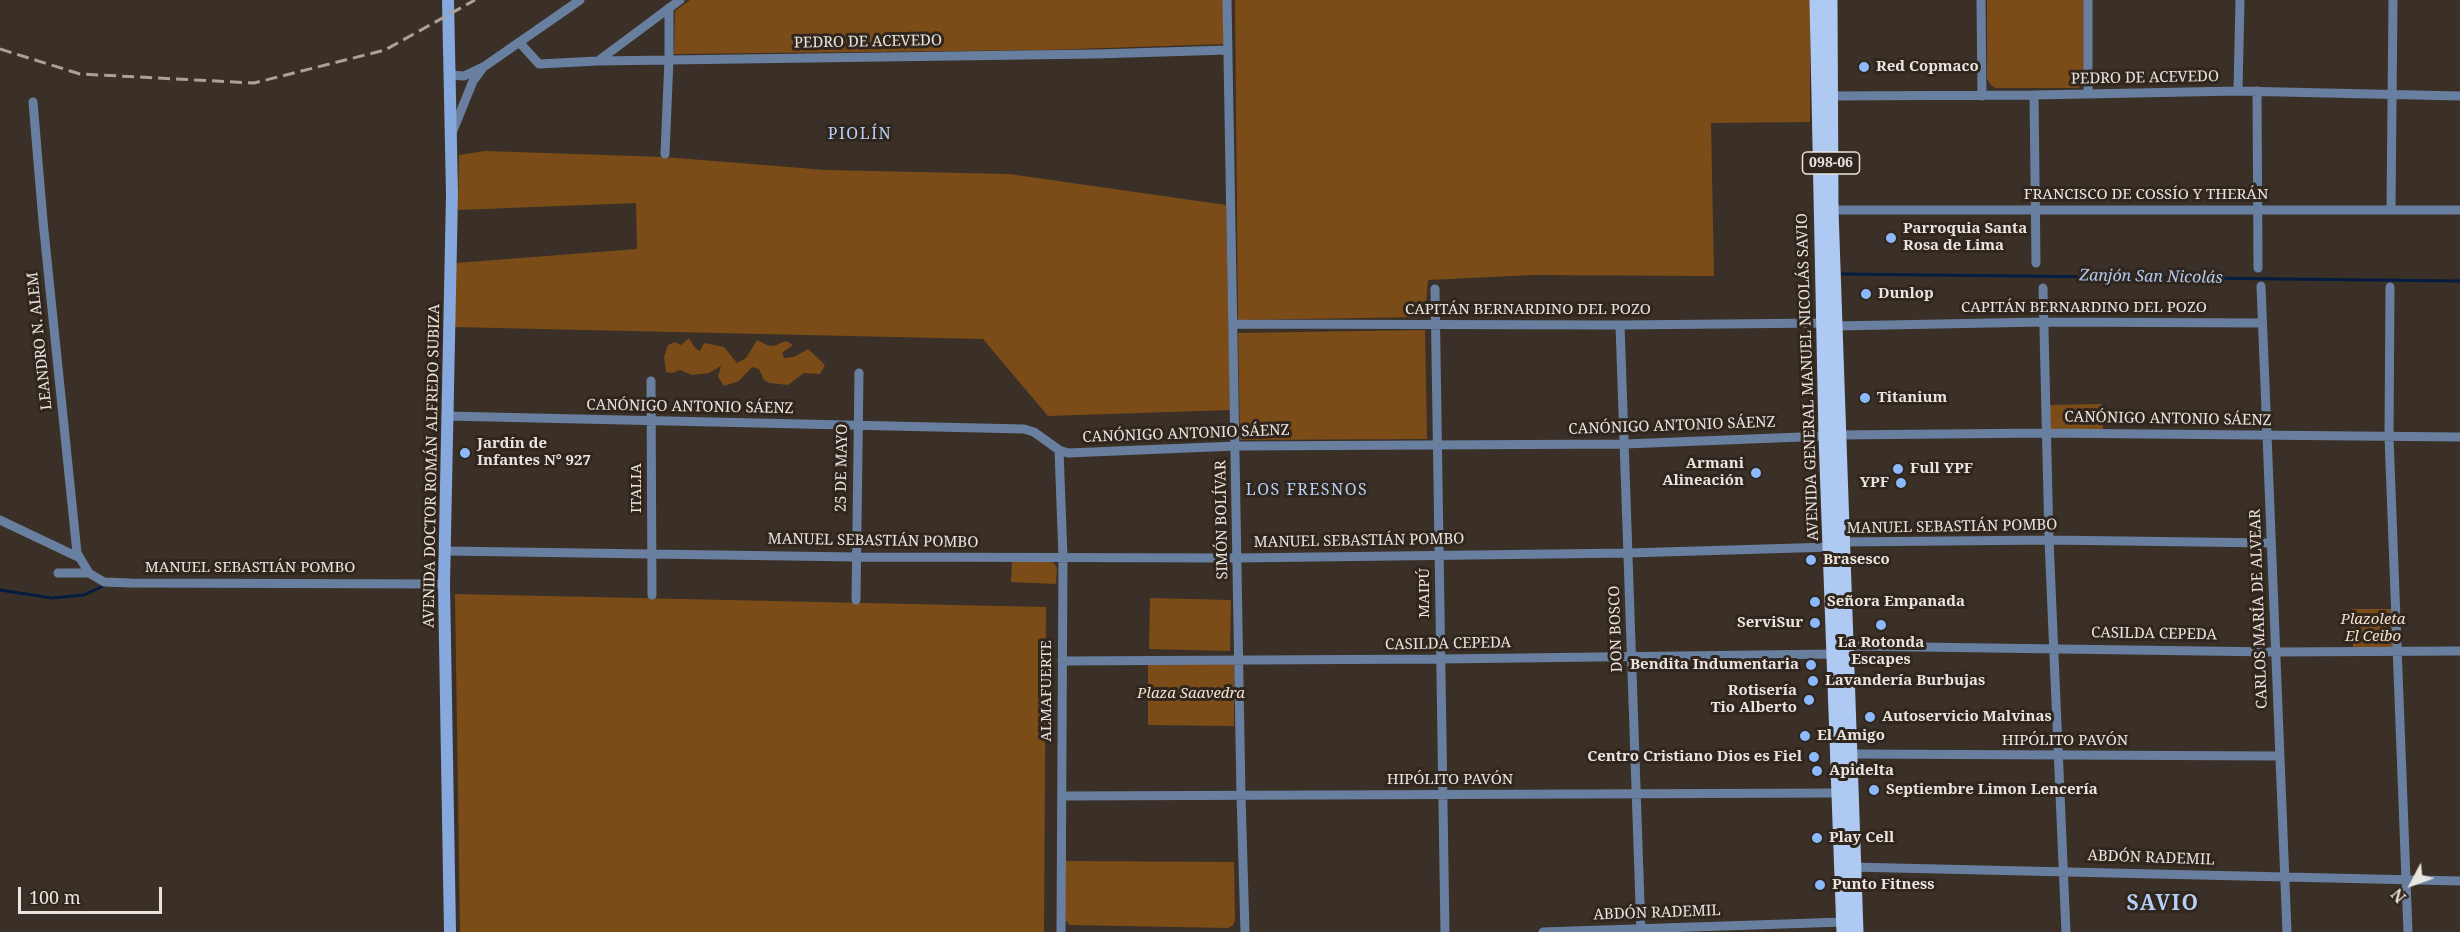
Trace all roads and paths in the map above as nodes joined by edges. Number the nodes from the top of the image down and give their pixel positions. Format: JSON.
{"nodes":[{"id":1,"x":580,"y":0,"type":"edge"},
{"id":2,"x":681,"y":0,"type":"edge"},
{"id":3,"x":1227,"y":0,"type":"edge"},
{"id":4,"x":1817,"y":0,"type":"edge"},
{"id":5,"x":1830,"y":0,"type":"edge"},
{"id":6,"x":1981,"y":0,"type":"edge"},
{"id":7,"x":2088,"y":0,"type":"edge"},
{"id":8,"x":2240,"y":0,"type":"edge"},
{"id":9,"x":2392,"y":0,"type":"edge"},
{"id":10,"x":448,"y":1,"type":"edge"},
{"id":11,"x":669,"y":8,"type":"junction"},
{"id":12,"x":519,"y":42,"type":"junction"},
{"id":13,"x":1228,"y":50,"type":"junction"},
{"id":14,"x":669,"y":59,"type":"junction"},
{"id":15,"x":598,"y":61,"type":"junction"},
{"id":16,"x":485,"y":66,"type":"junction"},
{"id":17,"x":450,"y":75,"type":"junction"},
{"id":18,"x":2238,"y":91,"type":"junction"},
{"id":19,"x":2258,"y":91,"type":"junction"},
{"id":20,"x":2088,"y":94,"type":"junction"},
{"id":21,"x":2034,"y":95,"type":"junction"},
{"id":22,"x":2391,"y":95,"type":"junction"},
{"id":23,"x":1830,"y":96,"type":"junction"},
{"id":24,"x":1982,"y":96,"type":"junction"},
{"id":25,"x":2460,"y":96,"type":"edge"},
{"id":26,"x":33,"y":102,"type":"dead end"},
{"id":27,"x":450,"y":138,"type":"junction"},
{"id":28,"x":665,"y":154,"type":"dead end"},
{"id":29,"x":2035,"y":209,"type":"junction"},
{"id":30,"x":1831,"y":210,"type":"junction"},
{"id":31,"x":2391,"y":210,"type":"junction"},
{"id":32,"x":2460,"y":210,"type":"edge"},
{"id":33,"x":2259,"y":211,"type":"junction"},
{"id":34,"x":2036,"y":263,"type":"dead end"},
{"id":35,"x":2258,"y":268,"type":"dead end"},
{"id":36,"x":2260,"y":285,"type":"dead end"},
{"id":37,"x":2390,"y":287,"type":"dead end"},
{"id":38,"x":2043,"y":288,"type":"dead end"},
{"id":39,"x":1436,"y":289,"type":"dead end"},
{"id":40,"x":2043,"y":322,"type":"junction"},
{"id":41,"x":2262,"y":323,"type":"junction"},
{"id":42,"x":1233,"y":324,"type":"junction"},
{"id":43,"x":1829,"y":324,"type":"junction"},
{"id":44,"x":1436,"y":325,"type":"junction"},
{"id":45,"x":1620,"y":325,"type":"junction"},
{"id":46,"x":859,"y":373,"type":"dead end"},
{"id":47,"x":651,"y":381,"type":"dead end"},
{"id":48,"x":446,"y":416,"type":"junction"},
{"id":49,"x":652,"y":422,"type":"junction"},
{"id":50,"x":858,"y":425,"type":"junction"},
{"id":51,"x":2045,"y":433,"type":"junction"},
{"id":52,"x":1832,"y":436,"type":"junction"},
{"id":53,"x":2267,"y":436,"type":"junction"},
{"id":54,"x":2460,"y":436,"type":"edge"},
{"id":55,"x":2390,"y":437,"type":"junction"},
{"id":56,"x":1437,"y":444,"type":"junction"},
{"id":57,"x":1625,"y":444,"type":"junction"},
{"id":58,"x":1236,"y":446,"type":"junction"},
{"id":59,"x":1059,"y":450,"type":"junction"},
{"id":60,"x":0,"y":520,"type":"edge"},
{"id":61,"x":2049,"y":540,"type":"junction"},
{"id":62,"x":2271,"y":543,"type":"junction"},
{"id":63,"x":1837,"y":544,"type":"junction"},
{"id":64,"x":446,"y":551,"type":"junction"},
{"id":65,"x":652,"y":553,"type":"junction"},
{"id":66,"x":1629,"y":553,"type":"junction"},
{"id":67,"x":1440,"y":554,"type":"junction"},
{"id":68,"x":856,"y":557,"type":"junction"},
{"id":69,"x":1063,"y":557,"type":"junction"},
{"id":70,"x":80,"y":558,"type":"junction"},
{"id":71,"x":1237,"y":558,"type":"junction"},
{"id":72,"x":58,"y":573,"type":"dead end"},
{"id":73,"x":88,"y":573,"type":"junction"},
{"id":74,"x":444,"y":584,"type":"junction"},
{"id":75,"x":652,"y":595,"type":"dead end"},
{"id":76,"x":856,"y":600,"type":"dead end"},
{"id":77,"x":2053,"y":648,"type":"junction"},
{"id":78,"x":1841,"y":650,"type":"junction"},
{"id":79,"x":2460,"y":651,"type":"edge"},
{"id":80,"x":2274,"y":652,"type":"junction"},
{"id":81,"x":2398,"y":652,"type":"junction"},
{"id":82,"x":1632,"y":657,"type":"junction"},
{"id":83,"x":1441,"y":659,"type":"junction"},
{"id":84,"x":1062,"y":660,"type":"junction"},
{"id":85,"x":1239,"y":660,"type":"junction"},
{"id":86,"x":1851,"y":753,"type":"junction"},
{"id":87,"x":2280,"y":756,"type":"junction"},
{"id":88,"x":2058,"y":757,"type":"junction"},
{"id":89,"x":1638,"y":793,"type":"junction"},
{"id":90,"x":1839,"y":793,"type":"junction"},
{"id":91,"x":1240,"y":795,"type":"junction"},
{"id":92,"x":1442,"y":795,"type":"junction"},
{"id":93,"x":1062,"y":796,"type":"junction"},
{"id":94,"x":1848,"y":867,"type":"junction"},
{"id":95,"x":2063,"y":870,"type":"junction"},
{"id":96,"x":2286,"y":876,"type":"junction"},
{"id":97,"x":2407,"y":878,"type":"junction"},
{"id":98,"x":2460,"y":880,"type":"edge"},
{"id":99,"x":1848,"y":929,"type":"edge"},
{"id":100,"x":1641,"y":931,"type":"edge"},
{"id":101,"x":450,"y":932,"type":"edge"},
{"id":102,"x":1061,"y":932,"type":"edge"},
{"id":103,"x":1245,"y":932,"type":"edge"},
{"id":104,"x":1445,"y":932,"type":"edge"},
{"id":105,"x":1543,"y":932,"type":"edge"},
{"id":106,"x":2066,"y":932,"type":"edge"},
{"id":107,"x":2287,"y":932,"type":"edge"},
{"id":108,"x":2408,"y":932,"type":"edge"}],
"edges":[{"from":1,"to":12,"type":"street"},
{"from":2,"to":11,"type":"street"},
{"from":3,"to":13,"type":"street","name":"SIMÓN BOLÍVAR"},
{"from":4,"to":43,"type":"main road","name":"AVENIDA GENERAL MANUEL NICOLÁS SAVIO","number":"098-06"},
{"from":5,"to":23,"type":"main road","name":"AVENIDA GENERAL MANUEL NICOLÁS SAVIO","number":"098-06"},
{"from":6,"to":24,"type":"street"},
{"from":7,"to":20,"type":"street"},
{"from":8,"to":18,"type":"street"},
{"from":9,"to":22,"type":"street"},
{"from":10,"to":17,"type":"main road","name":"AVENIDA DOCTOR ROMÁN ALFREDO SUBIZA"},
{"from":11,"to":14,"type":"street"},
{"from":11,"to":15,"type":"street"},
{"from":12,"to":15,"type":"street","name":"PEDRO DE ACEVEDO"},
{"from":12,"to":16,"type":"street"},
{"from":13,"to":14,"type":"street","name":"PEDRO DE ACEVEDO"},
{"from":13,"to":42,"type":"street","name":"SIMÓN BOLÍVAR"},
{"from":14,"to":15,"type":"street","name":"PEDRO DE ACEVEDO"},
{"from":14,"to":28,"type":"street"},
{"from":16,"to":17,"type":"street"},
{"from":16,"to":27,"type":"street"},
{"from":17,"to":27,"type":"main road","name":"AVENIDA DOCTOR ROMÁN ALFREDO SUBIZA"},
{"from":18,"to":19,"type":"street","name":"PEDRO DE ACEVEDO"},
{"from":18,"to":20,"type":"street","name":"PEDRO DE ACEVEDO"},
{"from":19,"to":22,"type":"street","name":"PEDRO DE ACEVEDO"},
{"from":19,"to":33,"type":"street"},
{"from":20,"to":21,"type":"street","name":"PEDRO DE ACEVEDO"},
{"from":21,"to":24,"type":"street","name":"PEDRO DE ACEVEDO"},
{"from":21,"to":29,"type":"street"},
{"from":22,"to":25,"type":"street","name":"PEDRO DE ACEVEDO"},
{"from":22,"to":31,"type":"street"},
{"from":23,"to":24,"type":"street","name":"PEDRO DE ACEVEDO"},
{"from":23,"to":30,"type":"main road","name":"AVENIDA GENERAL MANUEL NICOLÁS SAVIO","number":"098-06"},
{"from":26,"to":70,"type":"street","name":"LEANDRO N. ALEM"},
{"from":27,"to":48,"type":"main road","name":"AVENIDA DOCTOR ROMÁN ALFREDO SUBIZA"},
{"from":29,"to":30,"type":"street","name":"FRANCISCO DE COSSÍO Y THERÁN"},
{"from":29,"to":33,"type":"street","name":"FRANCISCO DE COSSÍO Y THERÁN"},
{"from":29,"to":34,"type":"street"},
{"from":30,"to":43,"type":"main road","name":"AVENIDA GENERAL MANUEL NICOLÁS SAVIO","number":"098-06"},
{"from":31,"to":32,"type":"street","name":"FRANCISCO DE COSSÍO Y THERÁN"},
{"from":31,"to":33,"type":"street","name":"FRANCISCO DE COSSÍO Y THERÁN"},
{"from":33,"to":35,"type":"street"},
{"from":36,"to":41,"type":"street","name":"CARLOS MARÍA DE ALVEAR"},
{"from":37,"to":55,"type":"street"},
{"from":38,"to":40,"type":"street"},
{"from":39,"to":44,"type":"street","name":"MAIPÚ"},
{"from":40,"to":41,"type":"street","name":"CAPITÁN BERNARDINO DEL POZO"},
{"from":40,"to":43,"type":"street","name":"CAPITÁN BERNARDINO DEL POZO"},
{"from":40,"to":51,"type":"street"},
{"from":41,"to":53,"type":"street","name":"CARLOS MARÍA DE ALVEAR"},
{"from":42,"to":44,"type":"street","name":"CAPITÁN BERNARDINO DEL POZO"},
{"from":42,"to":58,"type":"street","name":"SIMÓN BOLÍVAR"},
{"from":43,"to":45,"type":"street","name":"CAPITÁN BERNARDINO DEL POZO"},
{"from":43,"to":52,"type":"main road","name":"AVENIDA GENERAL MANUEL NICOLÁS SAVIO","number":"098-06"},
{"from":44,"to":45,"type":"street","name":"CAPITÁN BERNARDINO DEL POZO"},
{"from":44,"to":56,"type":"street","name":"MAIPÚ"},
{"from":45,"to":57,"type":"street","name":"DON BOSCO"},
{"from":46,"to":50,"type":"street","name":"25 DE MAYO"},
{"from":47,"to":49,"type":"street","name":"ITALIA"},
{"from":48,"to":49,"type":"street","name":"CANÓNIGO ANTONIO SÁENZ"},
{"from":48,"to":64,"type":"main road","name":"AVENIDA DOCTOR ROMÁN ALFREDO SUBIZA"},
{"from":49,"to":50,"type":"street","name":"CANÓNIGO ANTONIO SÁENZ"},
{"from":49,"to":65,"type":"street","name":"ITALIA"},
{"from":50,"to":59,"type":"street","name":"CANÓNIGO ANTONIO SÁENZ"},
{"from":50,"to":68,"type":"street","name":"25 DE MAYO"},
{"from":51,"to":52,"type":"street","name":"CANÓNIGO ANTONIO SÁENZ"},
{"from":51,"to":53,"type":"street","name":"CANÓNIGO ANTONIO SÁENZ"},
{"from":51,"to":61,"type":"street"},
{"from":52,"to":57,"type":"street","name":"CANÓNIGO ANTONIO SÁENZ"},
{"from":52,"to":63,"type":"main road","name":"AVENIDA GENERAL MANUEL NICOLÁS SAVIO","number":"098-06"},
{"from":53,"to":55,"type":"street","name":"CANÓNIGO ANTONIO SÁENZ"},
{"from":53,"to":62,"type":"street","name":"CARLOS MARÍA DE ALVEAR"},
{"from":54,"to":55,"type":"street","name":"CANÓNIGO ANTONIO SÁENZ"},
{"from":55,"to":81,"type":"street"},
{"from":56,"to":57,"type":"street","name":"CANÓNIGO ANTONIO SÁENZ"},
{"from":56,"to":58,"type":"street","name":"CANÓNIGO ANTONIO SÁENZ"},
{"from":56,"to":67,"type":"street","name":"MAIPÚ"},
{"from":57,"to":66,"type":"street","name":"DON BOSCO"},
{"from":58,"to":59,"type":"street","name":"CANÓNIGO ANTONIO SÁENZ"},
{"from":58,"to":71,"type":"street","name":"SIMÓN BOLÍVAR"},
{"from":59,"to":69,"type":"street","name":"ALMAFUERTE"},
{"from":60,"to":70,"type":"street"},
{"from":61,"to":62,"type":"street","name":"MANUEL SEBASTIÁN POMBO"},
{"from":61,"to":63,"type":"street","name":"MANUEL SEBASTIÁN POMBO"},
{"from":61,"to":77,"type":"street"},
{"from":62,"to":80,"type":"street","name":"CARLOS MARÍA DE ALVEAR"},
{"from":63,"to":66,"type":"street","name":"MANUEL SEBASTIÁN POMBO"},
{"from":63,"to":78,"type":"main road","name":"AVENIDA GENERAL MANUEL NICOLÁS SAVIO","number":"098-06"},
{"from":64,"to":65,"type":"street","name":"MANUEL SEBASTIÁN POMBO"},
{"from":64,"to":74,"type":"main road","name":"AVENIDA DOCTOR ROMÁN ALFREDO SUBIZA"},
{"from":65,"to":68,"type":"street","name":"MANUEL SEBASTIÁN POMBO"},
{"from":65,"to":75,"type":"street","name":"ITALIA"},
{"from":66,"to":67,"type":"street","name":"MANUEL SEBASTIÁN POMBO"},
{"from":66,"to":82,"type":"street","name":"DON BOSCO"},
{"from":67,"to":71,"type":"street","name":"MANUEL SEBASTIÁN POMBO"},
{"from":67,"to":83,"type":"street","name":"MAIPÚ"},
{"from":68,"to":69,"type":"street","name":"MANUEL SEBASTIÁN POMBO"},
{"from":68,"to":76,"type":"street","name":"25 DE MAYO"},
{"from":69,"to":71,"type":"street","name":"MANUEL SEBASTIÁN POMBO"},
{"from":69,"to":84,"type":"street","name":"ALMAFUERTE"},
{"from":70,"to":73,"type":"street","name":"LEANDRO N. ALEM"},
{"from":71,"to":85,"type":"street","name":"SIMÓN BOLÍVAR"},
{"from":72,"to":73,"type":"street","name":"MANUEL SEBASTIÁN POMBO"},
{"from":73,"to":74,"type":"street","name":"MANUEL SEBASTIÁN POMBO"},
{"from":74,"to":101,"type":"main road","name":"AVENIDA DOCTOR ROMÁN ALFREDO SUBIZA"},
{"from":77,"to":78,"type":"street","name":"CASILDA CEPEDA"},
{"from":77,"to":80,"type":"street","name":"CASILDA CEPEDA"},
{"from":77,"to":88,"type":"street"},
{"from":78,"to":82,"type":"street","name":"CASILDA CEPEDA"},
{"from":78,"to":86,"type":"main road","name":"AVENIDA GENERAL MANUEL NICOLÁS SAVIO","number":"098-06"},
{"from":78,"to":90,"type":"main road","name":"AVENIDA GENERAL MANUEL NICOLÁS SAVIO","number":"098-06"},
{"from":79,"to":81,"type":"street","name":"CASILDA CEPEDA"},
{"from":80,"to":81,"type":"street","name":"CASILDA CEPEDA"},
{"from":80,"to":87,"type":"street","name":"CARLOS MARÍA DE ALVEAR"},
{"from":81,"to":97,"type":"street"},
{"from":82,"to":83,"type":"street","name":"CASILDA CEPEDA"},
{"from":82,"to":89,"type":"street","name":"DON BOSCO"},
{"from":83,"to":85,"type":"street","name":"CASILDA CEPEDA"},
{"from":83,"to":92,"type":"street","name":"MAIPÚ"},
{"from":84,"to":85,"type":"street","name":"CASILDA CEPEDA"},
{"from":84,"to":93,"type":"street","name":"ALMAFUERTE"},
{"from":85,"to":91,"type":"street","name":"SIMÓN BOLÍVAR"},
{"from":86,"to":88,"type":"street","name":"HIPÓLITO PAVÓN"},
{"from":86,"to":94,"type":"main road","name":"AVENIDA GENERAL MANUEL NICOLÁS SAVIO","number":"098-06"},
{"from":87,"to":88,"type":"street","name":"HIPÓLITO PAVÓN"},
{"from":87,"to":96,"type":"street","name":"CARLOS MARÍA DE ALVEAR"},
{"from":88,"to":95,"type":"street"},
{"from":89,"to":90,"type":"street","name":"HIPÓLITO PAVÓN"},
{"from":89,"to":92,"type":"street","name":"HIPÓLITO PAVÓN"},
{"from":89,"to":100,"type":"street","name":"DON BOSCO"},
{"from":90,"to":94,"type":"main road","name":"AVENIDA GENERAL MANUEL NICOLÁS SAVIO","number":"098-06"},
{"from":91,"to":92,"type":"street","name":"HIPÓLITO PAVÓN"},
{"from":91,"to":93,"type":"street","name":"HIPÓLITO PAVÓN"},
{"from":91,"to":103,"type":"street","name":"SIMÓN BOLÍVAR"},
{"from":92,"to":104,"type":"street","name":"MAIPÚ"},
{"from":93,"to":102,"type":"street","name":"ALMAFUERTE"},
{"from":94,"to":95,"type":"street","name":"ABDÓN RADEMIL"},
{"from":94,"to":99,"type":"main road","name":"AVENIDA GENERAL MANUEL NICOLÁS SAVIO","number":"098-06"},
{"from":95,"to":96,"type":"street","name":"ABDÓN RADEMIL"},
{"from":95,"to":106,"type":"street"},
{"from":96,"to":97,"type":"street","name":"ABDÓN RADEMIL"},
{"from":96,"to":107,"type":"street","name":"CARLOS MARÍA DE ALVEAR"},
{"from":97,"to":98,"type":"street","name":"ABDÓN RADEMIL"},
{"from":97,"to":108,"type":"street"},
{"from":99,"to":100,"type":"street","name":"ABDÓN RADEMIL"},
{"from":100,"to":105,"type":"street","name":"ABDÓN RADEMIL"}]}
